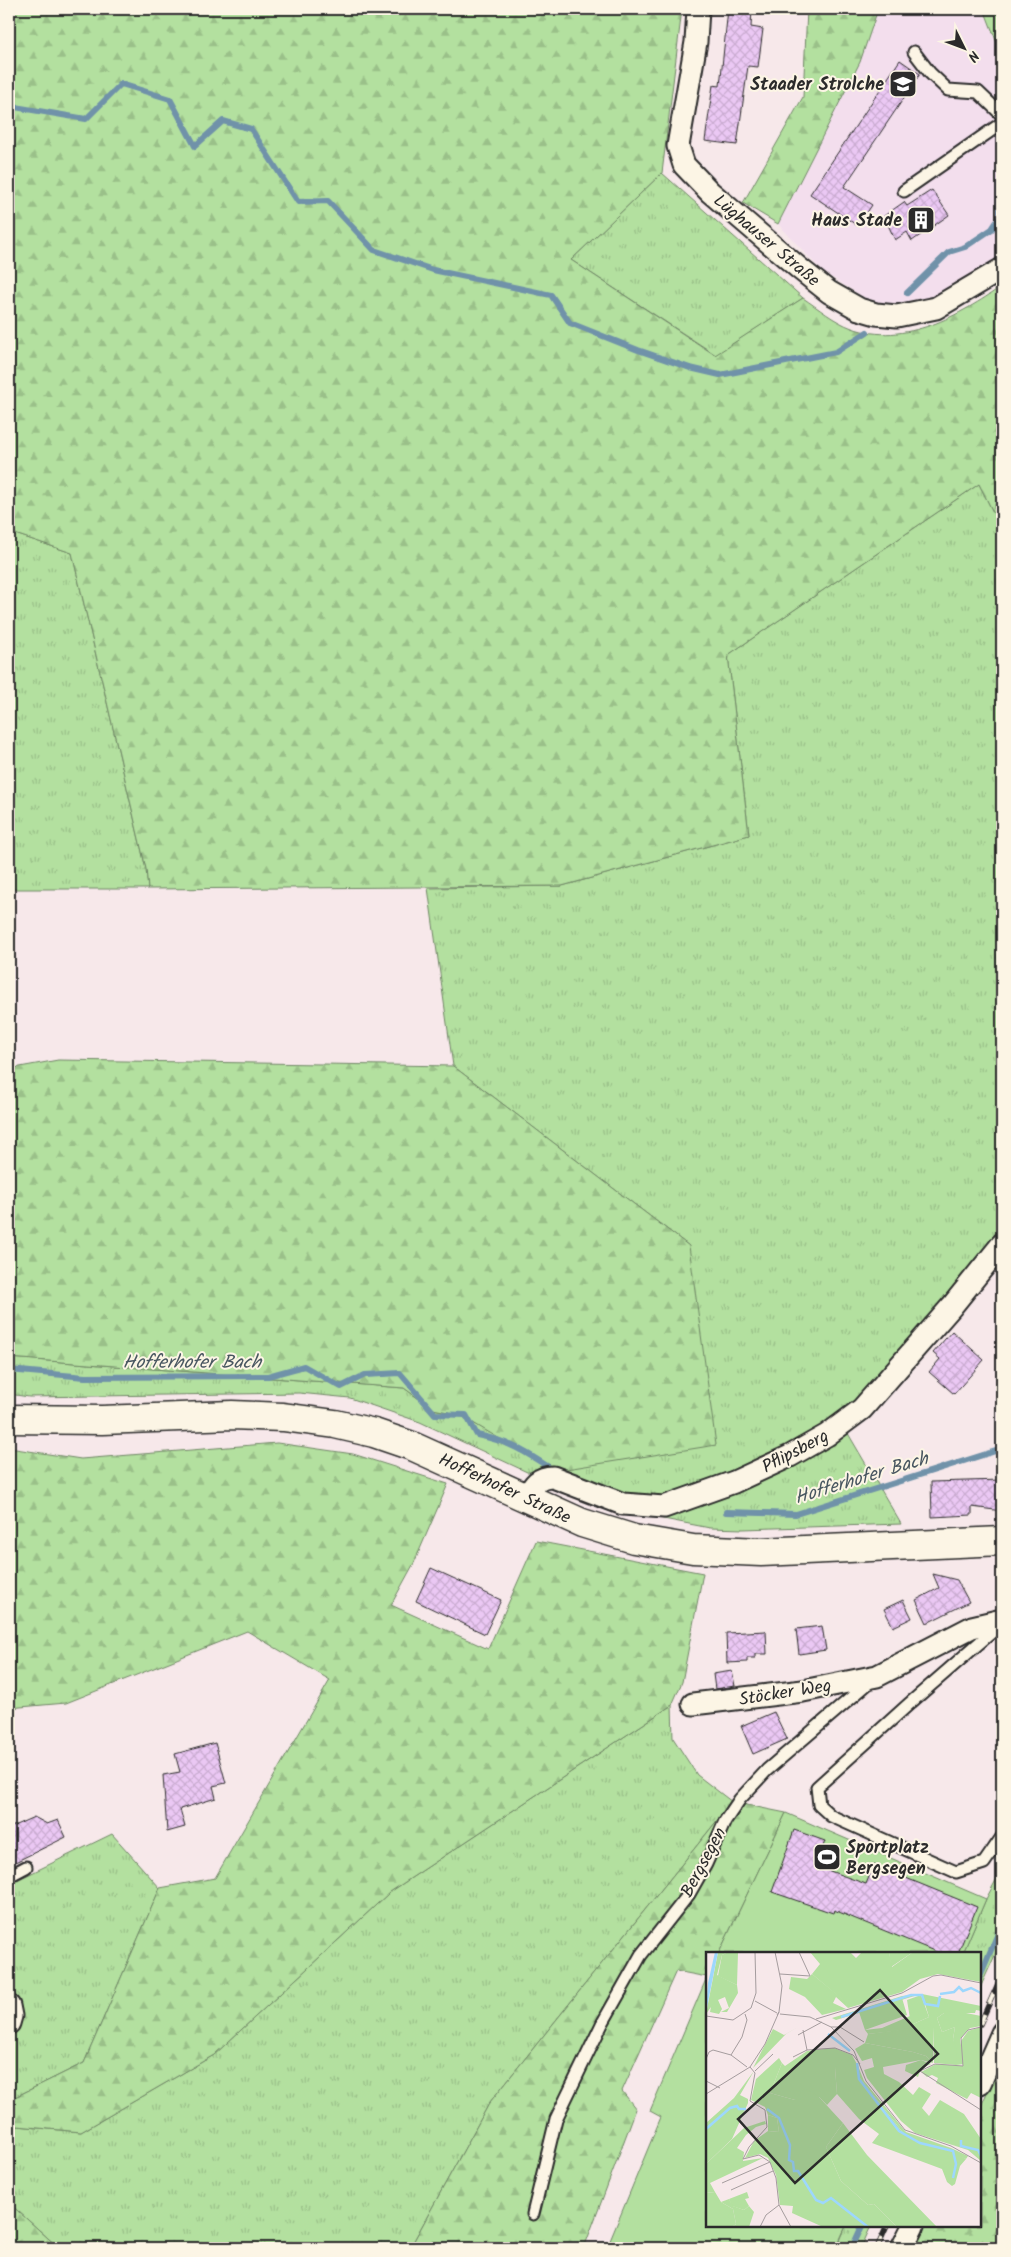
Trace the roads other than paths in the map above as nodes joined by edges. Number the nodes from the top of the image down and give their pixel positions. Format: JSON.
{"nodes":[{"id":1,"x":698,"y":9,"type":"edge"},
{"id":2,"x":914,"y":52,"type":"dead end"},
{"id":3,"x":1002,"y":115,"type":"edge"},
{"id":4,"x":1002,"y":123,"type":"edge"},
{"id":5,"x":904,"y":190,"type":"dead end"},
{"id":6,"x":1002,"y":269,"type":"edge"},
{"id":7,"x":1002,"y":1244,"type":"edge"},
{"id":8,"x":9,"y":1418,"type":"edge"},
{"id":9,"x":526,"y":1498,"type":"junction"},
{"id":10,"x":1002,"y":1541,"type":"edge"},
{"id":11,"x":1002,"y":1622,"type":"edge"},
{"id":12,"x":877,"y":1676,"type":"junction"},
{"id":13,"x":693,"y":1704,"type":"dead end"},
{"id":14,"x":1002,"y":1837,"type":"edge"},
{"id":15,"x":26,"y":1867,"type":"dead end"},
{"id":16,"x":9,"y":1876,"type":"edge"},
{"id":17,"x":9,"y":2006,"type":"edge"},
{"id":18,"x":9,"y":2023,"type":"edge"},
{"id":19,"x":1002,"y":2033,"type":"edge"},
{"id":20,"x":981,"y":2081,"type":"edge"},
{"id":21,"x":533,"y":2214,"type":"dead end"},
{"id":22,"x":912,"y":2227,"type":"edge"},
{"id":23,"x":902,"y":2248,"type":"edge"}],
"edges":[{"from":1,"to":6,"type":"street","name":"Lüghauser Straße"},
{"from":2,"to":3,"type":"lane"},
{"from":4,"to":5,"type":"lane"},
{"from":7,"to":9,"type":"street","name":"Pflipsberg"},
{"from":8,"to":9,"type":"street","name":"Hofferhofer Straße"},
{"from":9,"to":10,"type":"street","name":"Hofferhofer Straße"},
{"from":11,"to":12,"type":"street","name":"Bergsegen"},
{"from":11,"to":14,"type":"lane","name":"Bergsegen"},
{"from":12,"to":13,"type":"street","name":"Stöcker Weg"},
{"from":12,"to":21,"type":"lane","name":"Bergsegen"},
{"from":15,"to":16,"type":"lane"},
{"from":17,"to":18,"type":"street"},
{"from":19,"to":20,"type":"street"},
{"from":22,"to":23,"type":"street"}]}
